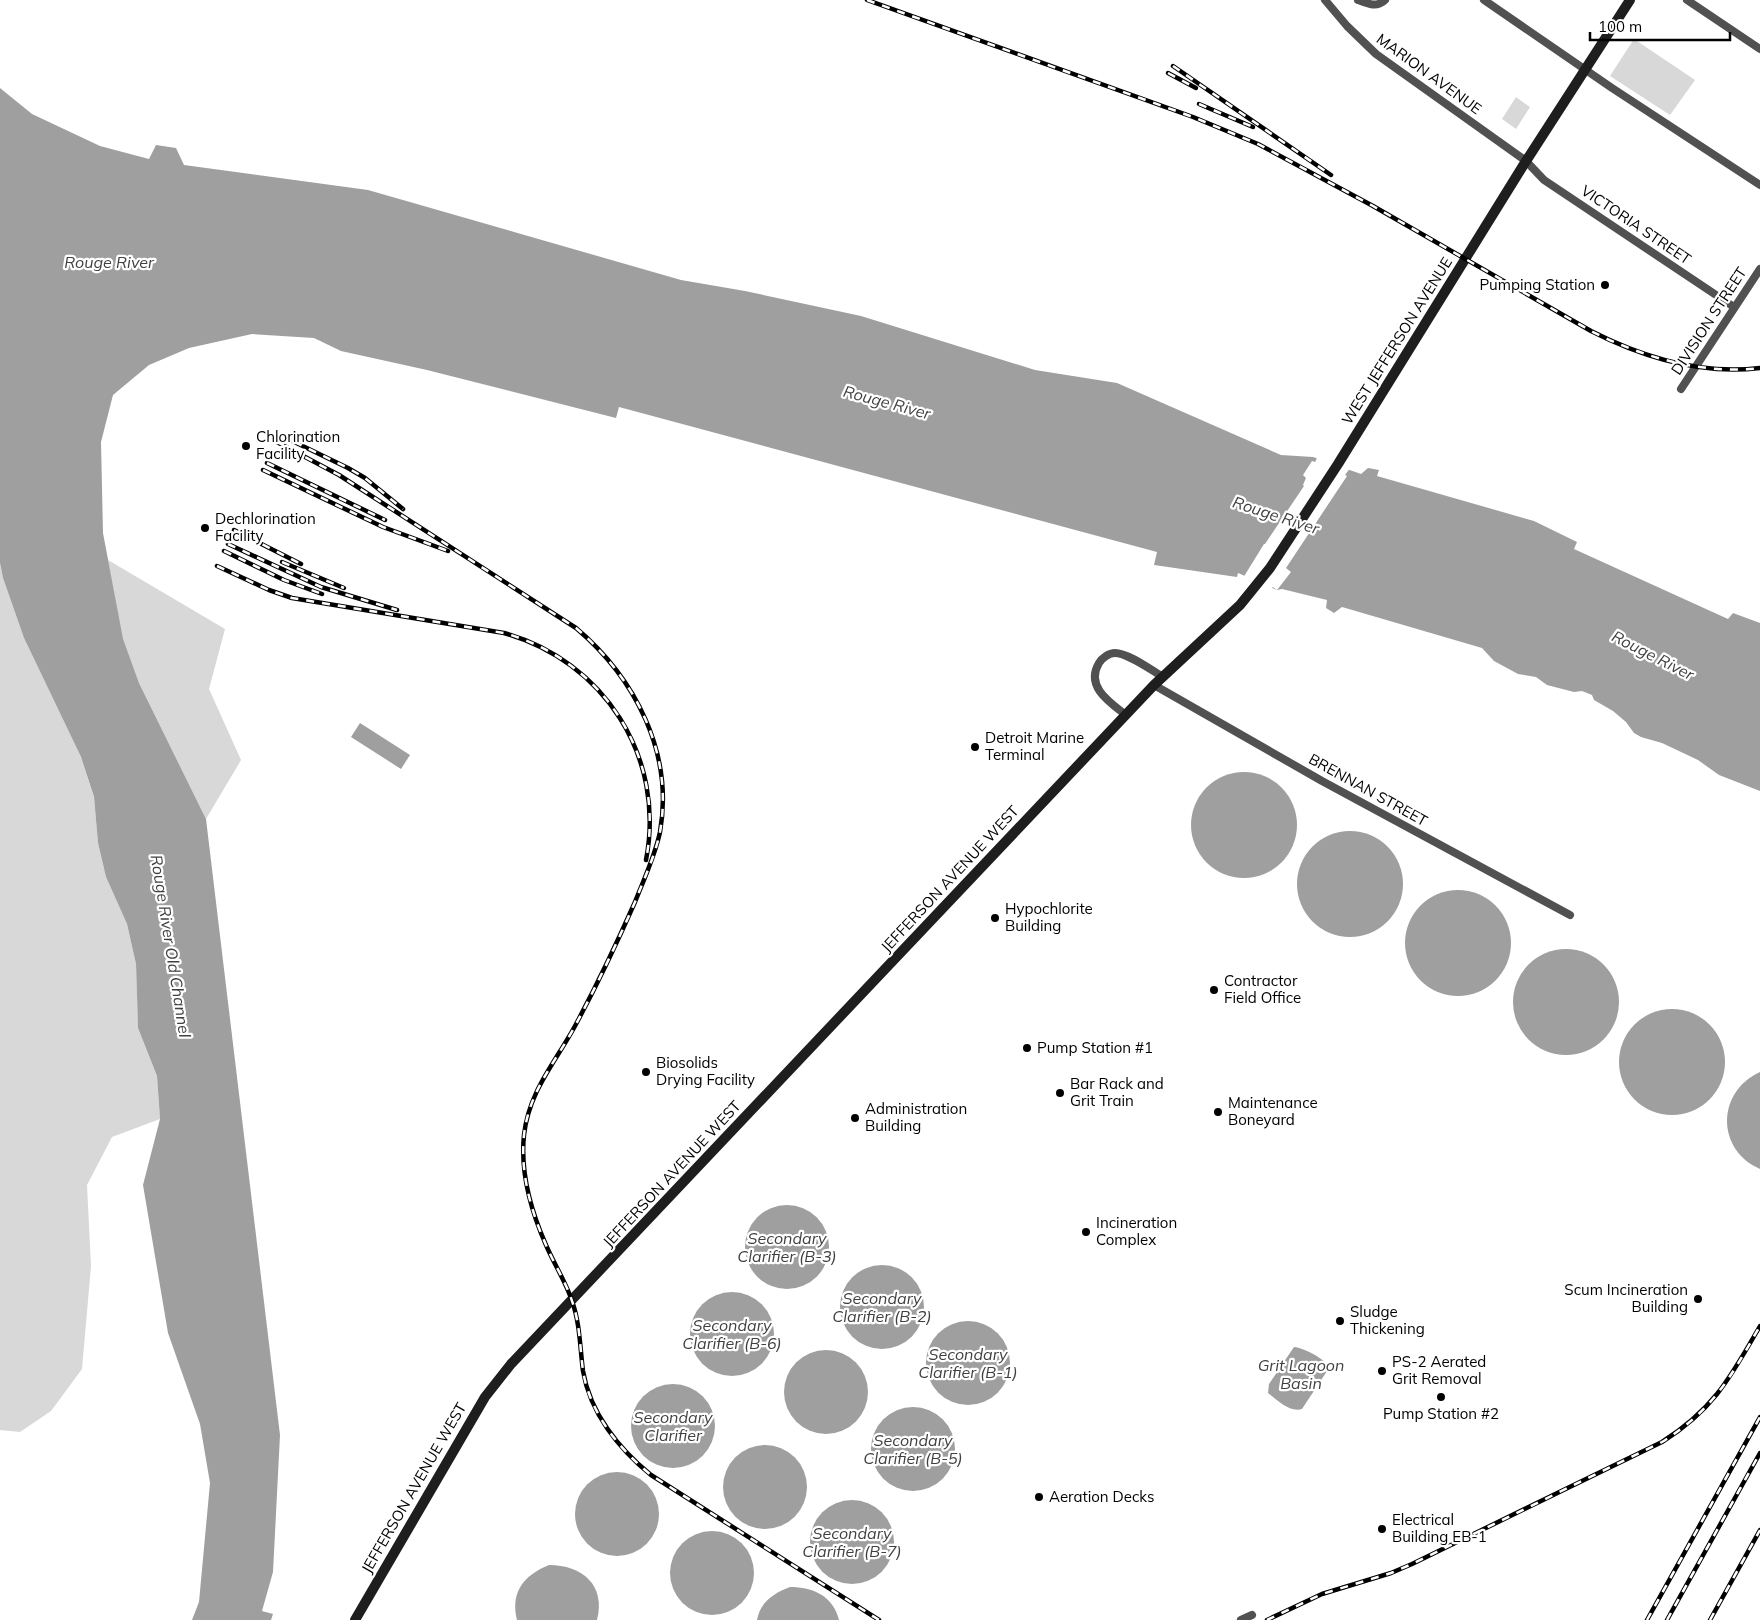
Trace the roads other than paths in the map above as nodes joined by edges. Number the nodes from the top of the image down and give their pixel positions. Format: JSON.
{"nodes":[{"id":1,"x":1325,"y":0,"type":"edge"},
{"id":2,"x":1358,"y":0,"type":"edge"},
{"id":3,"x":1385,"y":0,"type":"edge"},
{"id":4,"x":1484,"y":0,"type":"edge"},
{"id":5,"x":1630,"y":0,"type":"edge"},
{"id":6,"x":1687,"y":0,"type":"edge"},
{"id":7,"x":1760,"y":49,"type":"edge"},
{"id":8,"x":1585,"y":69,"type":"junction"},
{"id":9,"x":1526,"y":160,"type":"junction"},
{"id":10,"x":1760,"y":185,"type":"edge"},
{"id":11,"x":1760,"y":269,"type":"edge"},
{"id":12,"x":1734,"y":307,"type":"junction"},
{"id":13,"x":1681,"y":389,"type":"dead end"},
{"id":14,"x":1163,"y":677,"type":"junction"},
{"id":15,"x":1154,"y":685,"type":"junction"},
{"id":16,"x":1126,"y":715,"type":"junction"},
{"id":17,"x":1570,"y":915,"type":"dead end"},
{"id":18,"x":1252,"y":1615,"type":"dead end"},
{"id":19,"x":355,"y":1620,"type":"edge"},
{"id":20,"x":1241,"y":1620,"type":"edge"}],
"edges":[{"from":1,"to":9,"type":"street","name":"MARION AVENUE"},
{"from":2,"to":3,"type":"street"},
{"from":4,"to":8,"type":"street"},
{"from":5,"to":8,"type":"main road","name":"WEST JEFFERSON AVENUE"},
{"from":6,"to":7,"type":"street"},
{"from":8,"to":9,"type":"main road","name":"WEST JEFFERSON AVENUE"},
{"from":8,"to":10,"type":"street"},
{"from":9,"to":12,"type":"street","name":"VICTORIA STREET"},
{"from":9,"to":14,"type":"main road","name":"WEST JEFFERSON AVENUE"},
{"from":11,"to":12,"type":"street","name":"DIVISION STREET"},
{"from":12,"to":13,"type":"street","name":"DIVISION STREET"},
{"from":14,"to":15,"type":"main road","name":"JEFFERSON AVENUE WEST"},
{"from":14,"to":16,"type":"street"},
{"from":15,"to":16,"type":"main road","name":"JEFFERSON AVENUE WEST"},
{"from":15,"to":17,"type":"street","name":"BRENNAN STREET"},
{"from":16,"to":19,"type":"main road","name":"JEFFERSON AVENUE WEST"},
{"from":18,"to":20,"type":"street"}]}
